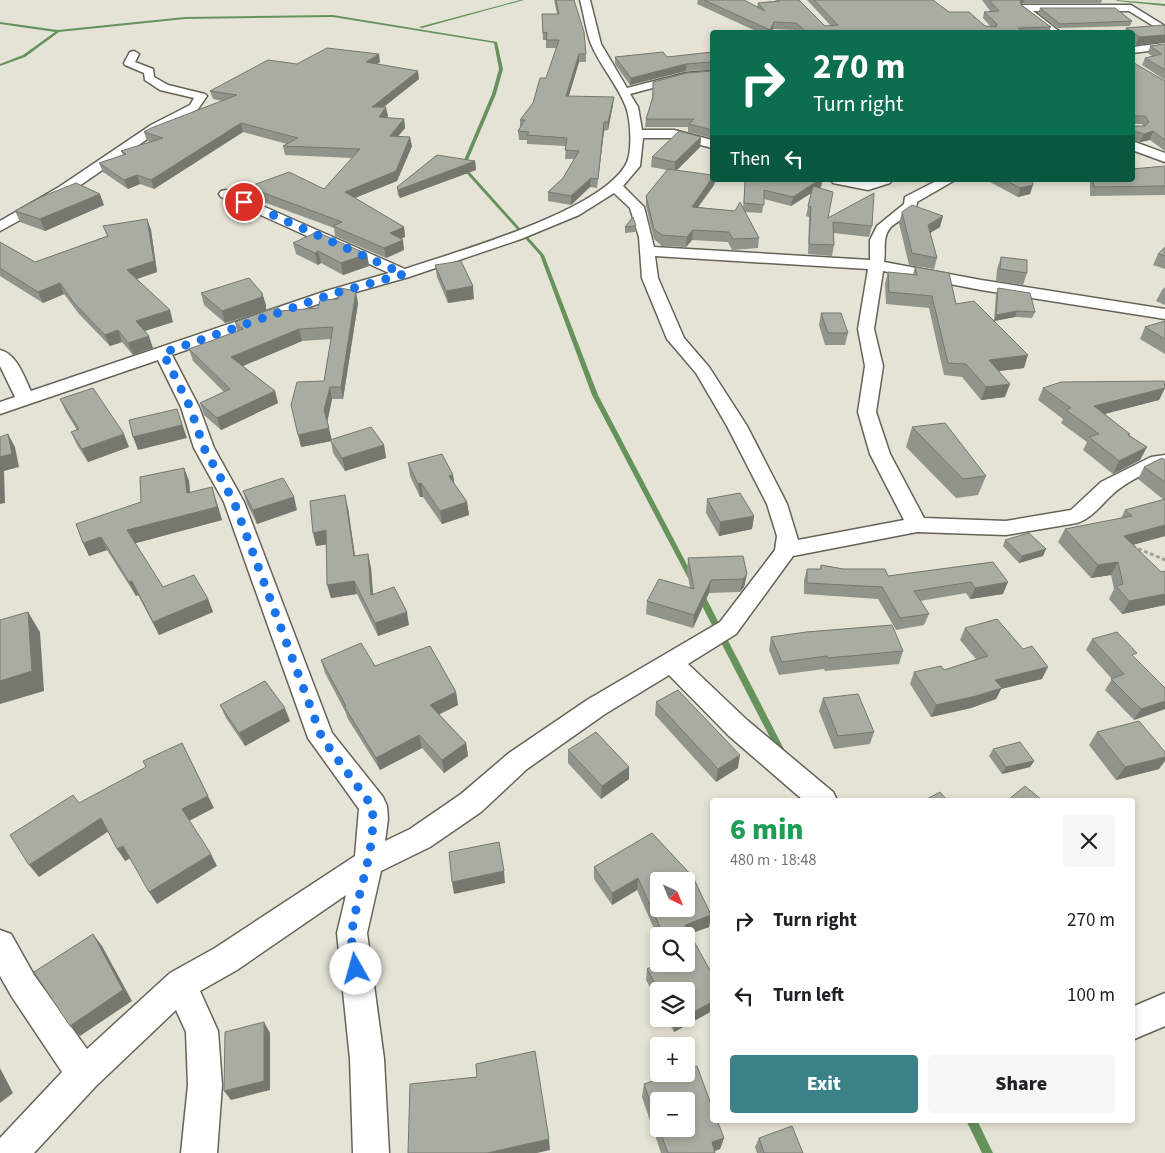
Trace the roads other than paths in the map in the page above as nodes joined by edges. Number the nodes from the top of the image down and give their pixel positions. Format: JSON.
{"nodes":[{"id":1,"x":585,"y":0,"type":"edge"},
{"id":2,"x":1052,"y":30,"type":"edge"},
{"id":3,"x":1165,"y":30,"type":"edge"},
{"id":4,"x":1165,"y":46,"type":"edge"},
{"id":5,"x":1135,"y":50,"type":"edge"},
{"id":6,"x":134,"y":54,"type":"dead end"},
{"id":7,"x":710,"y":74,"type":"edge"},
{"id":8,"x":624,"y":92,"type":"junction"},
{"id":9,"x":638,"y":134,"type":"junction"},
{"id":10,"x":710,"y":143,"type":"edge"},
{"id":11,"x":1135,"y":146,"type":"edge"},
{"id":12,"x":1165,"y":158,"type":"edge"},
{"id":13,"x":848,"y":182,"type":"edge"},
{"id":14,"x":879,"y":182,"type":"edge"},
{"id":15,"x":944,"y":182,"type":"edge"},
{"id":16,"x":615,"y":186,"type":"junction"},
{"id":17,"x":226,"y":194,"type":"dead end"},
{"id":18,"x":0,"y":227,"type":"edge"},
{"id":19,"x":648,"y":251,"type":"junction"},
{"id":20,"x":876,"y":265,"type":"junction"},
{"id":21,"x":404,"y":274,"type":"junction"},
{"id":22,"x":1165,"y":314,"type":"edge"},
{"id":23,"x":163,"y":353,"type":"junction"},
{"id":24,"x":0,"y":355,"type":"edge"},
{"id":25,"x":25,"y":398,"type":"junction"},
{"id":26,"x":0,"y":408,"type":"edge"},
{"id":27,"x":1165,"y":461,"type":"edge"},
{"id":28,"x":917,"y":524,"type":"junction"},
{"id":29,"x":786,"y":550,"type":"junction"},
{"id":30,"x":672,"y":663,"type":"junction"},
{"id":31,"x":821,"y":798,"type":"edge"},
{"id":32,"x":368,"y":863,"type":"junction"},
{"id":33,"x":0,"y":945,"type":"edge"},
{"id":34,"x":181,"y":984,"type":"junction"},
{"id":35,"x":1165,"y":1009,"type":"edge"},
{"id":36,"x":1135,"y":1023,"type":"edge"},
{"id":37,"x":84,"y":1074,"type":"junction"},
{"id":38,"x":10,"y":1153,"type":"edge"},
{"id":39,"x":199,"y":1153,"type":"edge"},
{"id":40,"x":371,"y":1153,"type":"edge"}],
"edges":[{"from":1,"to":8,"type":"street"},
{"from":2,"to":3,"type":"street"},
{"from":4,"to":5,"type":"street"},
{"from":6,"to":18,"type":"street"},
{"from":7,"to":8,"type":"street"},
{"from":8,"to":9,"type":"street"},
{"from":9,"to":10,"type":"street"},
{"from":9,"to":16,"type":"street"},
{"from":11,"to":12,"type":"street"},
{"from":13,"to":14,"type":"street"},
{"from":15,"to":20,"type":"street"},
{"from":16,"to":19,"type":"street"},
{"from":16,"to":21,"type":"street"},
{"from":17,"to":21,"type":"street"},
{"from":19,"to":20,"type":"street"},
{"from":19,"to":29,"type":"street"},
{"from":20,"to":22,"type":"street"},
{"from":20,"to":28,"type":"street"},
{"from":21,"to":23,"type":"street"},
{"from":23,"to":25,"type":"street"},
{"from":23,"to":32,"type":"street"},
{"from":24,"to":25,"type":"street"},
{"from":25,"to":26,"type":"street"},
{"from":27,"to":28,"type":"street"},
{"from":28,"to":29,"type":"street"},
{"from":29,"to":30,"type":"street"},
{"from":30,"to":31,"type":"street"},
{"from":30,"to":32,"type":"street"},
{"from":32,"to":34,"type":"street"},
{"from":32,"to":40,"type":"street"},
{"from":33,"to":37,"type":"street"},
{"from":34,"to":37,"type":"street"},
{"from":34,"to":39,"type":"street"},
{"from":35,"to":36,"type":"street"},
{"from":37,"to":38,"type":"street"}]}
